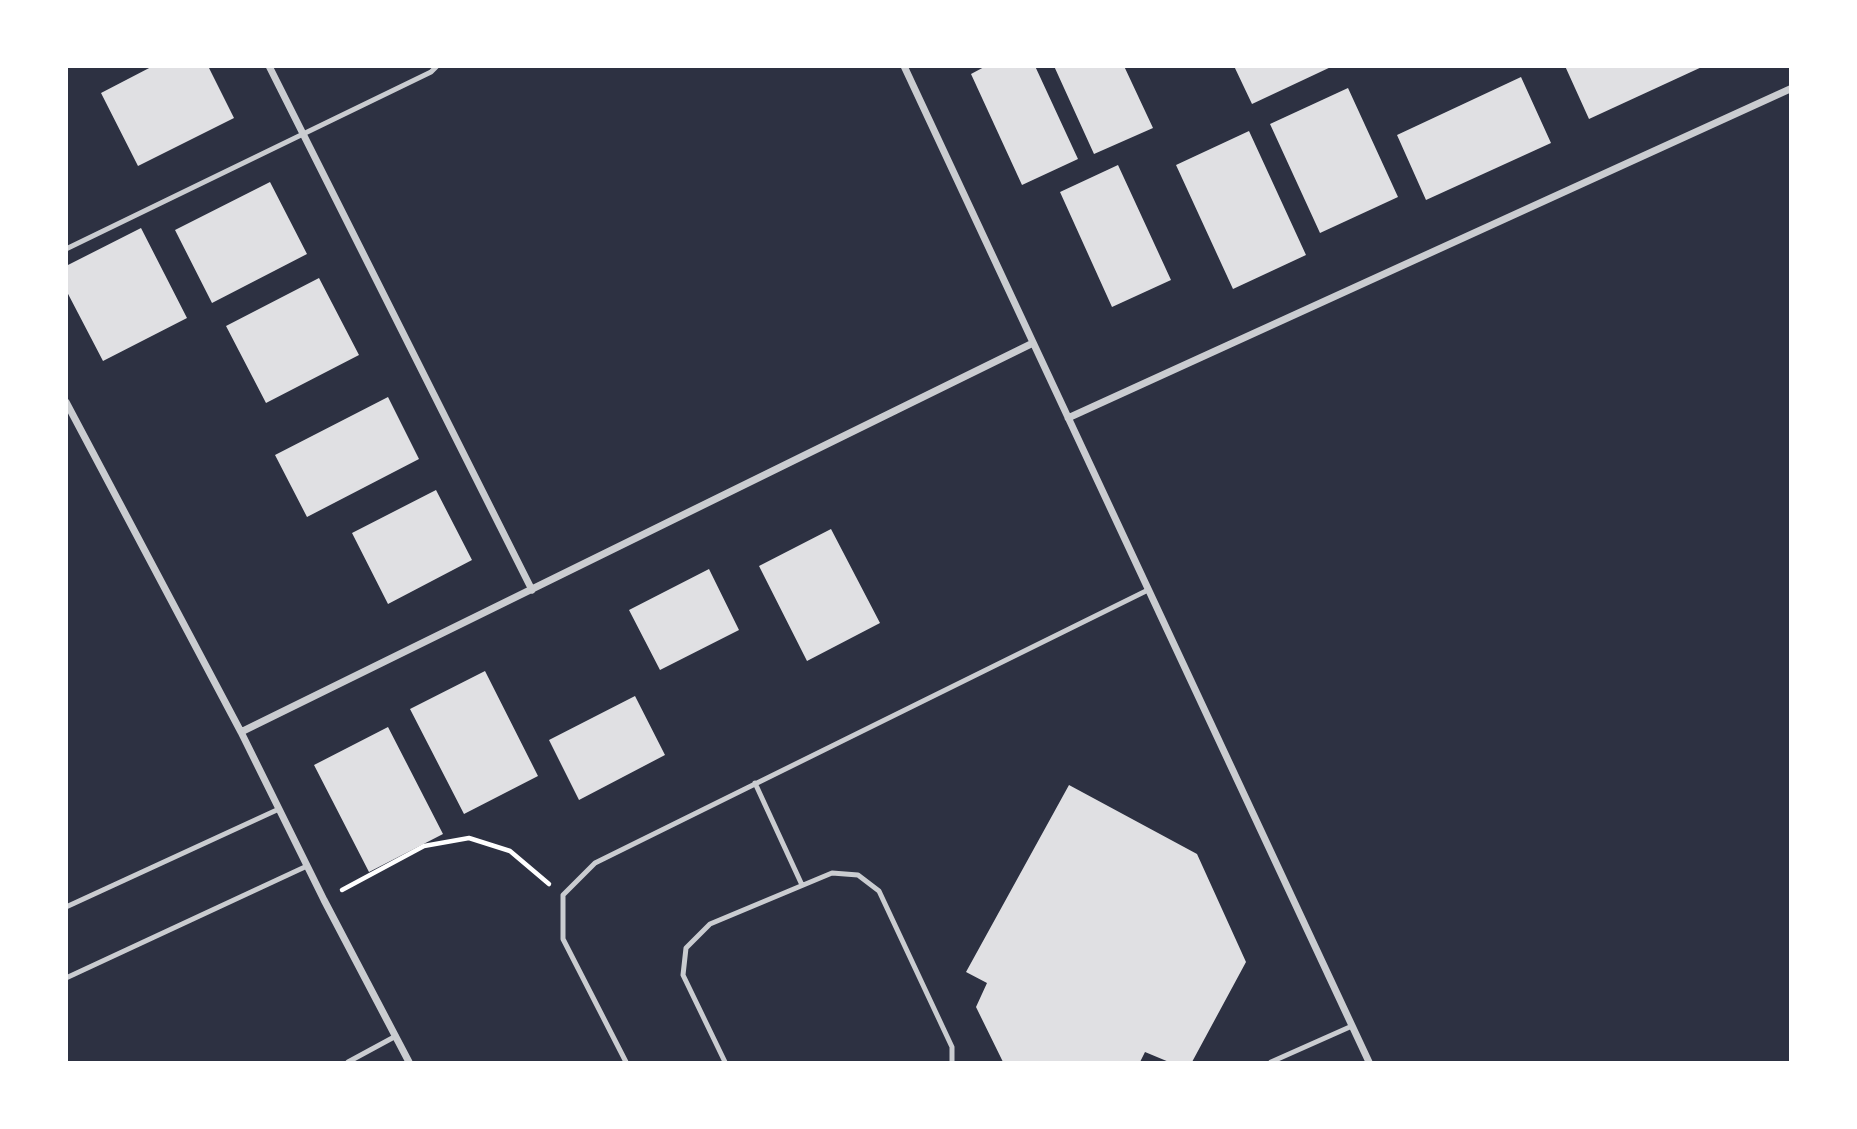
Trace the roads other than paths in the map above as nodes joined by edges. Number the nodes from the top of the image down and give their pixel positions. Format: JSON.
{"nodes":[{"id":1,"x":269,"y":66,"type":"edge"},
{"id":2,"x":437,"y":66,"type":"edge"},
{"id":3,"x":904,"y":66,"type":"edge"},
{"id":4,"x":1790,"y":89,"type":"edge"},
{"id":5,"x":302,"y":135,"type":"junction"},
{"id":6,"x":66,"y":249,"type":"edge"},
{"id":7,"x":1033,"y":343,"type":"junction"},
{"id":8,"x":66,"y":402,"type":"edge"},
{"id":9,"x":1068,"y":418,"type":"junction"},
{"id":10,"x":532,"y":590,"type":"junction"},
{"id":11,"x":1148,"y":590,"type":"junction"},
{"id":12,"x":241,"y":732,"type":"junction"},
{"id":13,"x":755,"y":783,"type":"junction"},
{"id":14,"x":279,"y":809,"type":"junction"},
{"id":15,"x":307,"y":866,"type":"junction"},
{"id":16,"x":802,"y":886,"type":"junction"},
{"id":17,"x":66,"y":907,"type":"edge"},
{"id":18,"x":66,"y":978,"type":"edge"},
{"id":19,"x":1352,"y":1026,"type":"junction"},
{"id":20,"x":396,"y":1036,"type":"junction"},
{"id":21,"x":348,"y":1062,"type":"edge"},
{"id":22,"x":409,"y":1062,"type":"edge"},
{"id":23,"x":626,"y":1062,"type":"edge"},
{"id":24,"x":725,"y":1062,"type":"edge"},
{"id":25,"x":952,"y":1062,"type":"edge"},
{"id":26,"x":1271,"y":1062,"type":"edge"},
{"id":27,"x":1369,"y":1062,"type":"edge"}],
"edges":[{"from":1,"to":5,"type":"street"},
{"from":2,"to":5,"type":"lane"},
{"from":3,"to":7,"type":"street"},
{"from":4,"to":9,"type":"street"},
{"from":5,"to":6,"type":"lane"},
{"from":5,"to":10,"type":"street"},
{"from":7,"to":9,"type":"street"},
{"from":7,"to":10,"type":"street"},
{"from":8,"to":12,"type":"street"},
{"from":9,"to":11,"type":"street"},
{"from":10,"to":12,"type":"street"},
{"from":11,"to":13,"type":"lane"},
{"from":11,"to":19,"type":"street"},
{"from":12,"to":14,"type":"street"},
{"from":13,"to":16,"type":"lane"},
{"from":13,"to":23,"type":"lane"},
{"from":14,"to":15,"type":"street"},
{"from":14,"to":17,"type":"lane"},
{"from":15,"to":18,"type":"lane"},
{"from":15,"to":20,"type":"street"},
{"from":16,"to":24,"type":"lane"},
{"from":16,"to":25,"type":"lane"},
{"from":19,"to":26,"type":"lane"},
{"from":19,"to":27,"type":"street"},
{"from":20,"to":21,"type":"lane"},
{"from":20,"to":22,"type":"street"}]}
